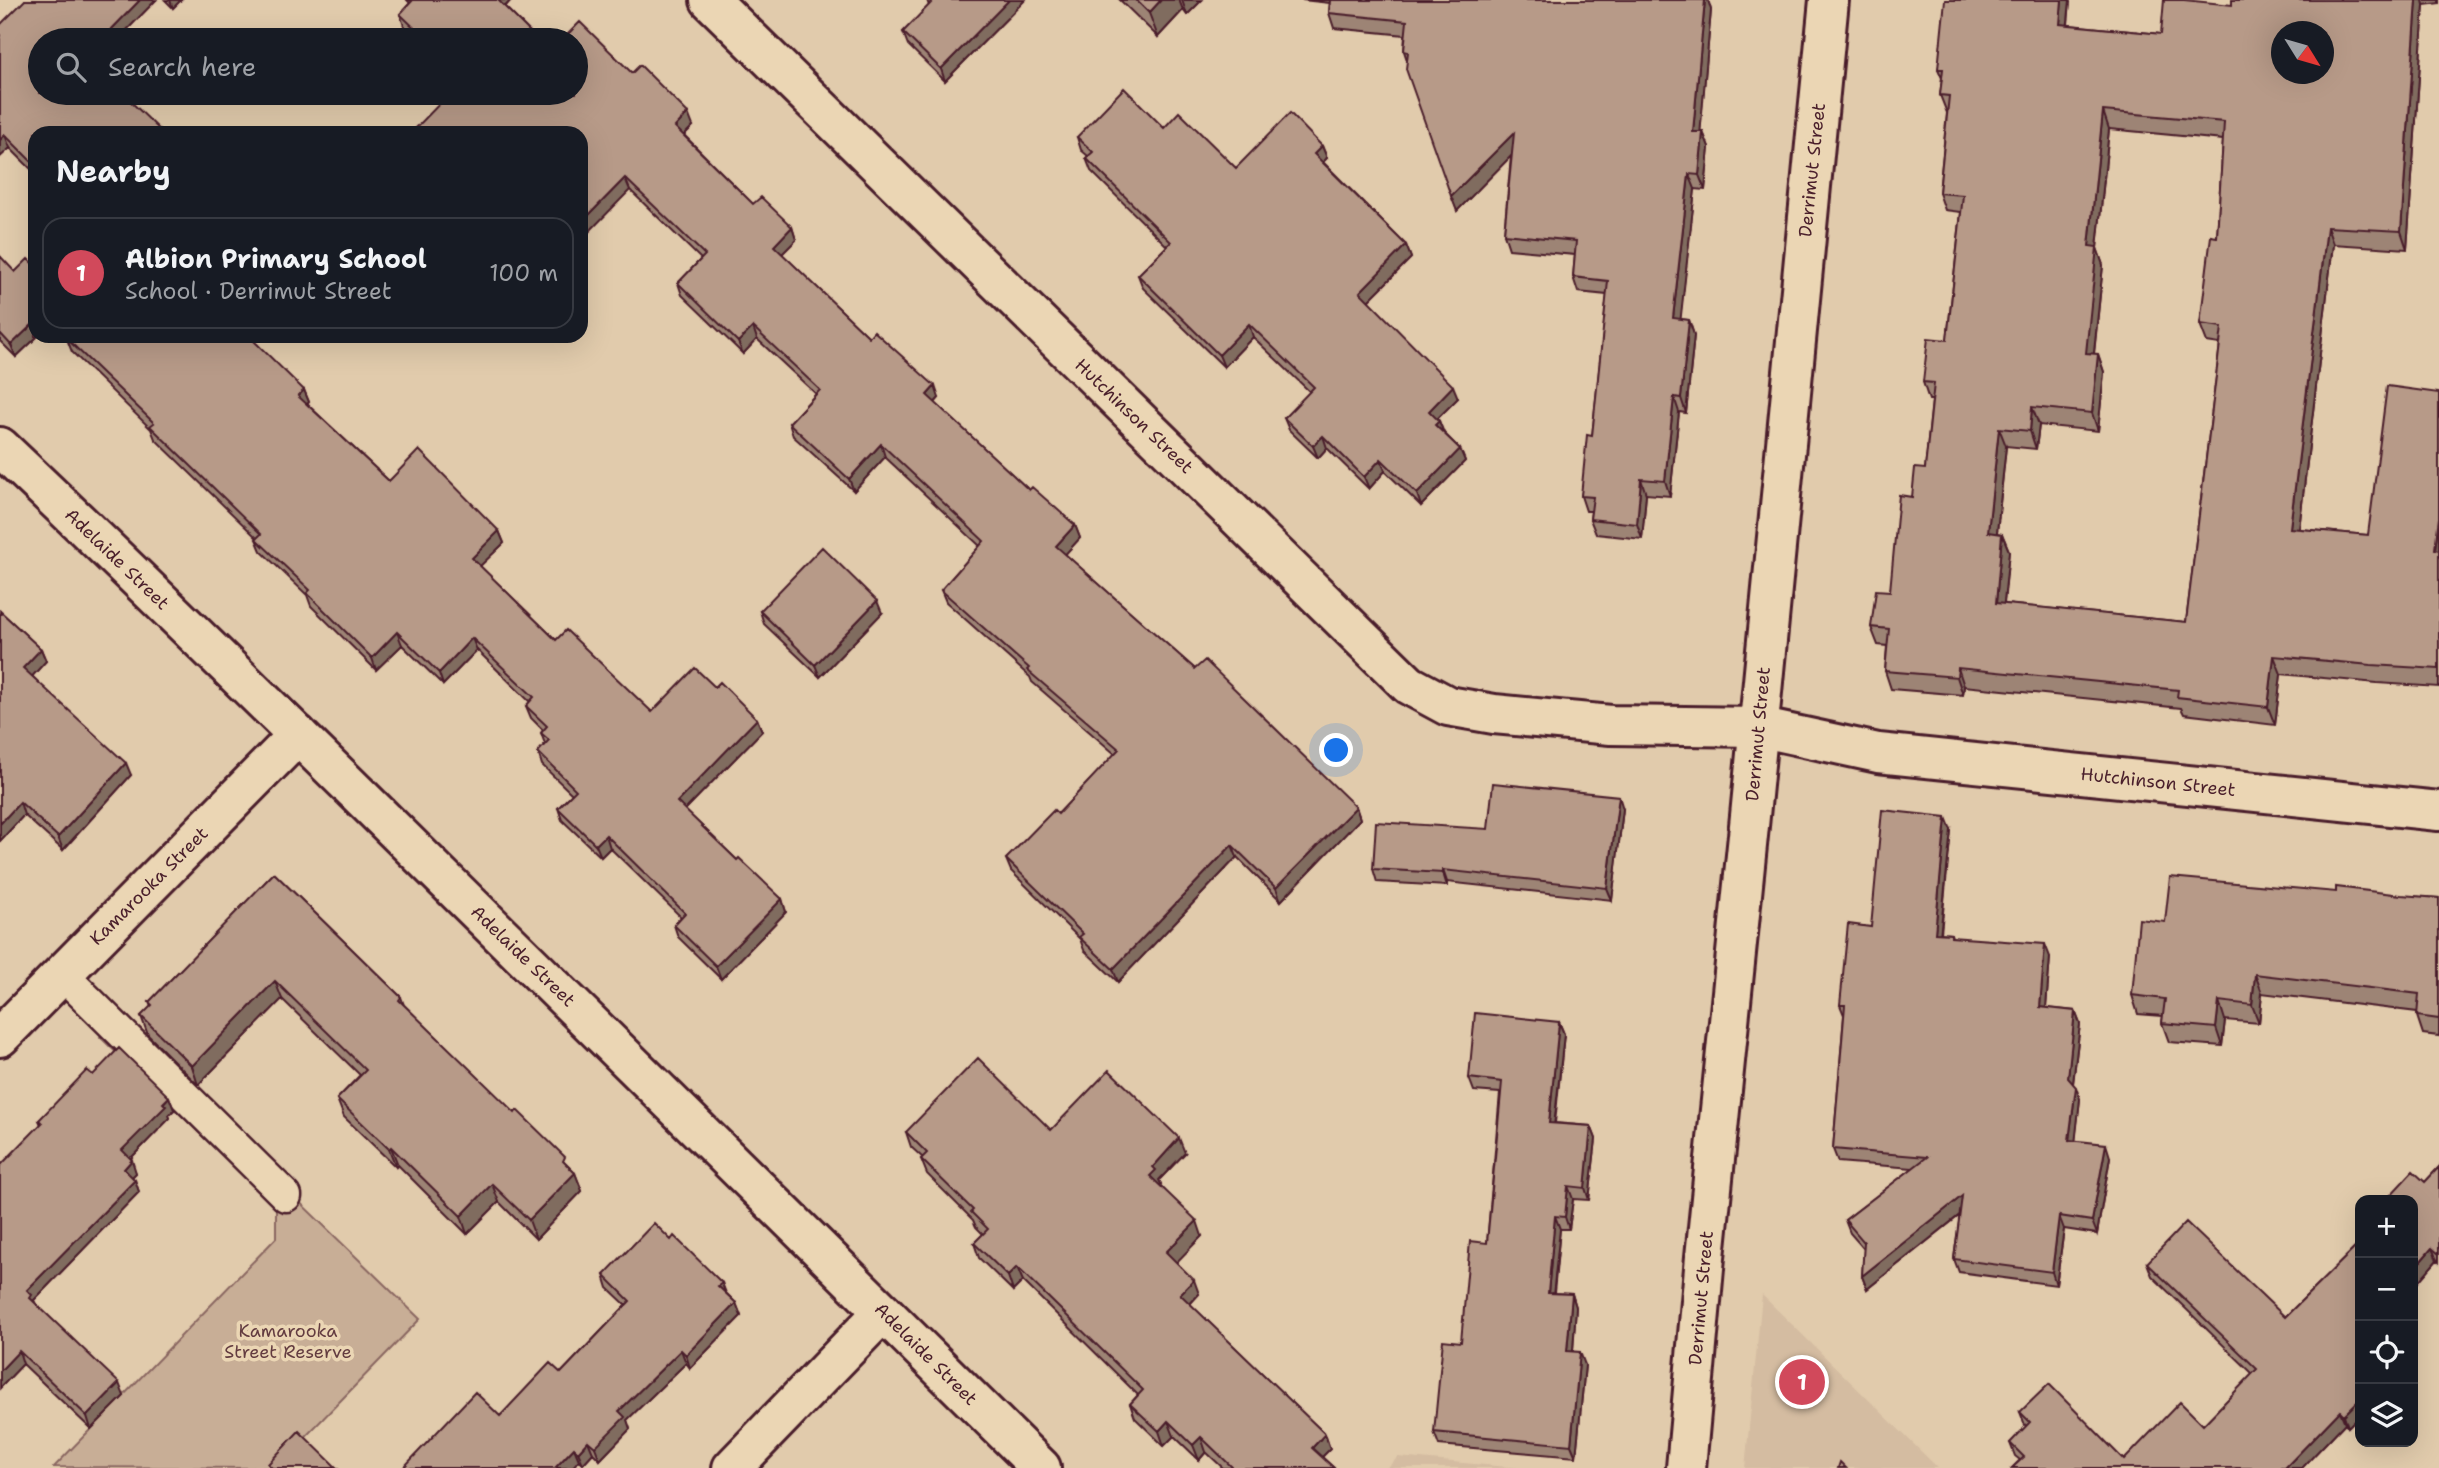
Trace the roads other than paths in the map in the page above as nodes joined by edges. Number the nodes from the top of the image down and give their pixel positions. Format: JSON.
{"nodes":[{"id":1,"x":710,"y":0,"type":"edge"},
{"id":2,"x":1829,"y":0,"type":"edge"},
{"id":3,"x":0,"y":447,"type":"edge"},
{"id":4,"x":298,"y":735,"type":"junction"},
{"id":5,"x":1757,"y":742,"type":"junction"},
{"id":6,"x":2439,"y":811,"type":"edge"},
{"id":7,"x":62,"y":974,"type":"junction"},
{"id":8,"x":0,"y":1037,"type":"edge"},
{"id":9,"x":286,"y":1196,"type":"dead end"},
{"id":10,"x":883,"y":1312,"type":"junction"},
{"id":11,"x":732,"y":1468,"type":"edge"},
{"id":12,"x":1041,"y":1468,"type":"edge"},
{"id":13,"x":1686,"y":1468,"type":"edge"}],
"edges":[{"from":1,"to":5,"type":"street","name":"Hutchinson Street"},
{"from":2,"to":5,"type":"street","name":"Derrimut Street"},
{"from":3,"to":4,"type":"street","name":"Adelaide Street"},
{"from":4,"to":7,"type":"street","name":"Kamarooka Street"},
{"from":4,"to":10,"type":"street","name":"Adelaide Street"},
{"from":5,"to":6,"type":"street","name":"Hutchinson Street"},
{"from":5,"to":13,"type":"street","name":"Derrimut Street"},
{"from":7,"to":8,"type":"street","name":"Kamarooka Street"},
{"from":7,"to":9,"type":"lane"},
{"from":10,"to":11,"type":"street"},
{"from":10,"to":12,"type":"street","name":"Adelaide Street"}]}
